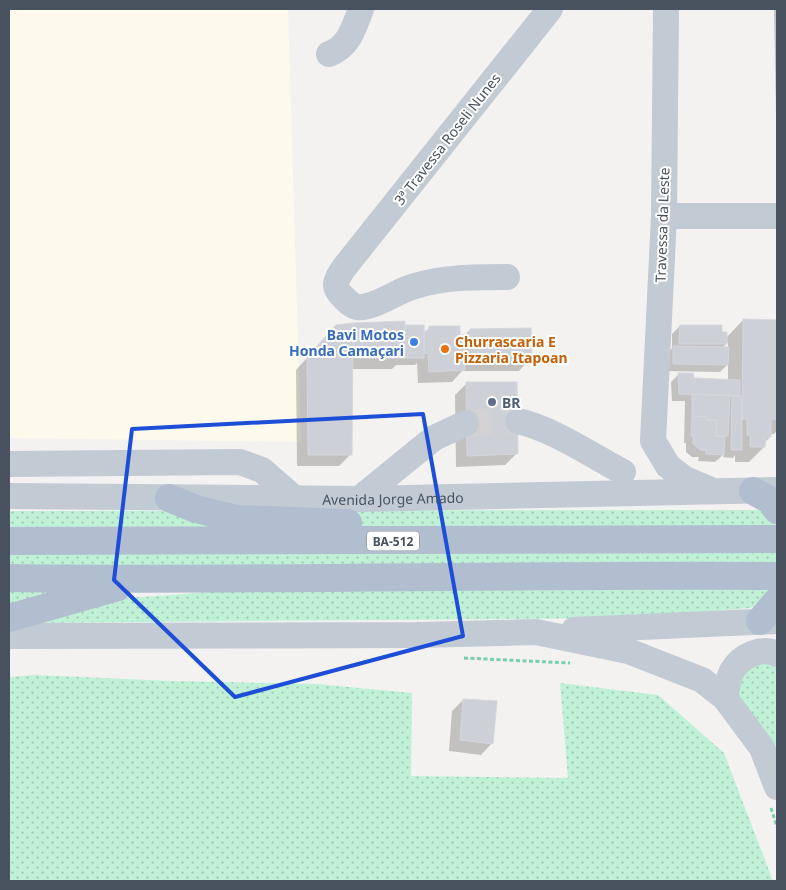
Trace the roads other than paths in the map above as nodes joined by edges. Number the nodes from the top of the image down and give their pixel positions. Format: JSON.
{"nodes":[{"id":1,"x":361,"y":9,"type":"edge"},
{"id":2,"x":550,"y":9,"type":"edge"},
{"id":3,"x":666,"y":9,"type":"edge"},
{"id":4,"x":329,"y":54,"type":"dead end"},
{"id":5,"x":664,"y":216,"type":"junction"},
{"id":6,"x":777,"y":216,"type":"edge"},
{"id":7,"x":507,"y":277,"type":"dead end"},
{"id":8,"x":518,"y":421,"type":"tunnel mouth"},
{"id":9,"x":466,"y":423,"type":"tunnel mouth"},
{"id":10,"x":653,"y":441,"type":"junction"},
{"id":11,"x":9,"y":464,"type":"edge"},
{"id":12,"x":623,"y":472,"type":"junction"},
{"id":13,"x":714,"y":491,"type":"junction"},
{"id":14,"x":601,"y":495,"type":"junction"},
{"id":15,"x":9,"y":496,"type":"edge"},
{"id":16,"x":169,"y":498,"type":"junction"},
{"id":17,"x":295,"y":499,"type":"junction"},
{"id":18,"x":359,"y":499,"type":"junction"},
{"id":19,"x":771,"y":499,"type":"edge"},
{"id":20,"x":777,"y":539,"type":"edge"},
{"id":21,"x":9,"y":541,"type":"edge"},
{"id":22,"x":418,"y":541,"type":"junction"},
{"id":23,"x":777,"y":576,"type":"edge"},
{"id":24,"x":9,"y":578,"type":"edge"},
{"id":25,"x":146,"y":579,"type":"junction"},
{"id":26,"x":772,"y":614,"type":"edge"},
{"id":27,"x":9,"y":618,"type":"edge"},
{"id":28,"x":536,"y":632,"type":"junction"},
{"id":29,"x":9,"y":636,"type":"edge"},
{"id":30,"x":777,"y":654,"type":"edge"},
{"id":31,"x":725,"y":698,"type":"junction"},
{"id":32,"x":773,"y":795,"type":"edge"}],
"edges":[{"from":1,"to":4,"type":"street"},
{"from":2,"to":7,"type":"street","name":"3ª Travessa Roseli Nunes"},
{"from":3,"to":5,"type":"street","name":"Travessa da Leste"},
{"from":5,"to":6,"type":"street"},
{"from":5,"to":10,"type":"street","name":"Travessa da Leste"},
{"from":8,"to":12,"type":"street"},
{"from":9,"to":18,"type":"street"},
{"from":10,"to":12,"type":"street"},
{"from":10,"to":13,"type":"street"},
{"from":11,"to":17,"type":"street"},
{"from":12,"to":14,"type":"street"},
{"from":13,"to":14,"type":"street","name":"Avenida Jorge Amado"},
{"from":13,"to":19,"type":"street","name":"Avenida Jorge Amado"},
{"from":14,"to":18,"type":"street","name":"Avenida Jorge Amado"},
{"from":15,"to":16,"type":"street","name":"Avenida Jorge Amado"},
{"from":16,"to":17,"type":"street","name":"Avenida Jorge Amado"},
{"from":16,"to":22,"type":"main road"},
{"from":17,"to":18,"type":"street","name":"Avenida Jorge Amado"},
{"from":20,"to":22,"type":"main road","number":"BA-512"},
{"from":21,"to":22,"type":"main road","number":"BA-512"},
{"from":23,"to":25,"type":"main road"},
{"from":24,"to":25,"type":"main road"},
{"from":25,"to":27,"type":"main road"},
{"from":26,"to":28,"type":"street"},
{"from":28,"to":29,"type":"street"},
{"from":28,"to":31,"type":"street"},
{"from":30,"to":31,"type":"street"},
{"from":31,"to":32,"type":"street"}]}
